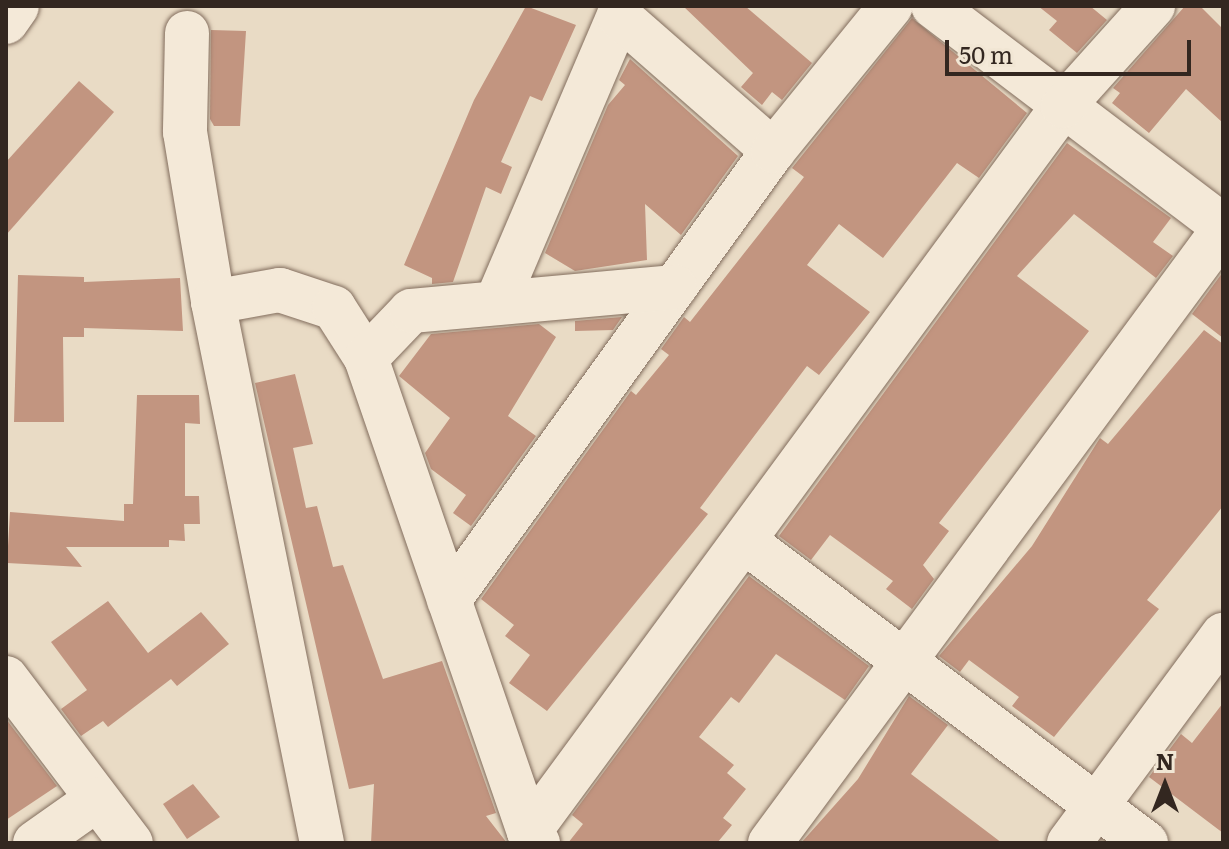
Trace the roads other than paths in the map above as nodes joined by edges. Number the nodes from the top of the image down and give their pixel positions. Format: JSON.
{"nodes":[{"id":1,"x":17,"y":6,"type":"edge"},
{"id":2,"x":891,"y":6,"type":"edge"},
{"id":3,"x":933,"y":6,"type":"edge"},
{"id":4,"x":1153,"y":6,"type":"edge"},
{"id":5,"x":6,"y":22,"type":"edge"},
{"id":6,"x":187,"y":33,"type":"dead end"},
{"id":7,"x":1063,"y":106,"type":"junction"},
{"id":8,"x":773,"y":151,"type":"junction"},
{"id":9,"x":1223,"y":228,"type":"edge"},
{"id":10,"x":675,"y":287,"type":"junction"},
{"id":11,"x":498,"y":299,"type":"junction"},
{"id":12,"x":213,"y":302,"type":"junction"},
{"id":13,"x":366,"y":358,"type":"junction"},
{"id":14,"x":744,"y":541,"type":"junction"},
{"id":15,"x":449,"y":600,"type":"junction"},
{"id":16,"x":1223,"y":635,"type":"edge"},
{"id":17,"x":906,"y":663,"type":"junction"},
{"id":18,"x":6,"y":678,"type":"edge"},
{"id":19,"x":96,"y":800,"type":"junction"},
{"id":20,"x":1096,"y":808,"type":"junction"},
{"id":21,"x":533,"y":838,"type":"edge"},
{"id":22,"x":35,"y":843,"type":"edge"},
{"id":23,"x":131,"y":843,"type":"edge"},
{"id":24,"x":322,"y":843,"type":"edge"},
{"id":25,"x":770,"y":843,"type":"edge"},
{"id":26,"x":1069,"y":843,"type":"edge"},
{"id":27,"x":1146,"y":843,"type":"edge"}],
"edges":[{"from":1,"to":5,"type":"street"},
{"from":2,"to":8,"type":"street"},
{"from":3,"to":7,"type":"street"},
{"from":4,"to":7,"type":"street"},
{"from":6,"to":12,"type":"street"},
{"from":7,"to":9,"type":"street"},
{"from":7,"to":14,"type":"street"},
{"from":8,"to":10,"type":"street"},
{"from":8,"to":11,"type":"street"},
{"from":9,"to":17,"type":"street"},
{"from":10,"to":11,"type":"street"},
{"from":10,"to":15,"type":"street"},
{"from":11,"to":13,"type":"street"},
{"from":12,"to":13,"type":"street"},
{"from":12,"to":24,"type":"street"},
{"from":13,"to":15,"type":"street"},
{"from":14,"to":17,"type":"street"},
{"from":14,"to":21,"type":"street"},
{"from":15,"to":21,"type":"street"},
{"from":16,"to":20,"type":"street"},
{"from":17,"to":20,"type":"street"},
{"from":17,"to":25,"type":"street"},
{"from":18,"to":19,"type":"street"},
{"from":19,"to":22,"type":"street"},
{"from":19,"to":23,"type":"street"},
{"from":20,"to":26,"type":"street"},
{"from":20,"to":27,"type":"street"}]}
